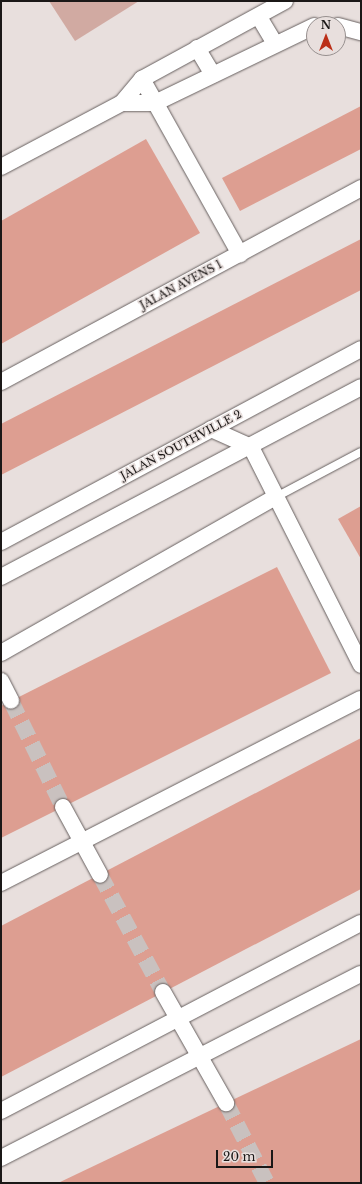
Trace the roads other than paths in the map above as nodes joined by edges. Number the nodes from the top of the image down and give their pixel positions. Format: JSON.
{"nodes":[{"id":1,"x":285,"y":1,"type":"edge"},
{"id":2,"x":259,"y":17,"type":"junction"},
{"id":3,"x":346,"y":28,"type":"edge"},
{"id":4,"x":306,"y":30,"type":"edge"},
{"id":5,"x":361,"y":32,"type":"edge"},
{"id":6,"x":275,"y":44,"type":"junction"},
{"id":7,"x":197,"y":48,"type":"junction"},
{"id":8,"x":213,"y":75,"type":"junction"},
{"id":9,"x":142,"y":79,"type":"junction"},
{"id":10,"x":122,"y":103,"type":"junction"},
{"id":11,"x":155,"y":103,"type":"junction"},
{"id":12,"x":1,"y":167,"type":"edge"},
{"id":13,"x":361,"y":188,"type":"edge"},
{"id":14,"x":240,"y":254,"type":"junction"},
{"id":15,"x":361,"y":349,"type":"edge"},
{"id":16,"x":1,"y":382,"type":"edge"},
{"id":17,"x":361,"y":387,"type":"edge"},
{"id":18,"x":211,"y":429,"type":"junction"},
{"id":19,"x":251,"y":447,"type":"junction"},
{"id":20,"x":361,"y":452,"type":"edge"},
{"id":21,"x":276,"y":497,"type":"junction"},
{"id":22,"x":1,"y":542,"type":"edge"},
{"id":23,"x":1,"y":577,"type":"edge"},
{"id":24,"x":1,"y":653,"type":"edge"},
{"id":25,"x":361,"y":665,"type":"edge"},
{"id":26,"x":1,"y":682,"type":"edge"},
{"id":27,"x":361,"y":699,"type":"edge"},
{"id":28,"x":11,"y":701,"type":"tunnel mouth"},
{"id":29,"x":63,"y":807,"type":"tunnel mouth"},
{"id":30,"x":83,"y":841,"type":"junction"},
{"id":31,"x":100,"y":875,"type":"tunnel mouth"},
{"id":32,"x":1,"y":883,"type":"edge"},
{"id":33,"x":361,"y":923,"type":"edge"},
{"id":34,"x":361,"y":974,"type":"edge"},
{"id":35,"x":163,"y":992,"type":"tunnel mouth"},
{"id":36,"x":178,"y":1018,"type":"junction"},
{"id":37,"x":200,"y":1056,"type":"junction"},
{"id":38,"x":226,"y":1103,"type":"tunnel mouth"},
{"id":39,"x":1,"y":1111,"type":"edge"},
{"id":40,"x":1,"y":1158,"type":"edge"}],
"edges":[{"from":1,"to":2,"type":"street"},
{"from":2,"to":6,"type":"street"},
{"from":2,"to":7,"type":"street"},
{"from":3,"to":5,"type":"street"},
{"from":4,"to":6,"type":"street"},
{"from":6,"to":8,"type":"street"},
{"from":7,"to":8,"type":"street"},
{"from":7,"to":9,"type":"street"},
{"from":8,"to":11,"type":"street"},
{"from":9,"to":10,"type":"street"},
{"from":9,"to":11,"type":"street"},
{"from":10,"to":11,"type":"street"},
{"from":10,"to":12,"type":"street"},
{"from":11,"to":14,"type":"street"},
{"from":13,"to":14,"type":"street","name":"JALAN AVENS 1"},
{"from":14,"to":16,"type":"street","name":"JALAN AVENS 1"},
{"from":15,"to":18,"type":"street","name":"JALAN SOUTHVILLE 2"},
{"from":17,"to":19,"type":"street"},
{"from":18,"to":19,"type":"street"},
{"from":18,"to":22,"type":"street","name":"JALAN SOUTHVILLE 2"},
{"from":19,"to":21,"type":"street"},
{"from":19,"to":23,"type":"street"},
{"from":20,"to":21,"type":"lane"},
{"from":21,"to":24,"type":"street"},
{"from":21,"to":25,"type":"street"},
{"from":26,"to":28,"type":"street"},
{"from":27,"to":30,"type":"street"},
{"from":29,"to":30,"type":"street"},
{"from":30,"to":31,"type":"street"},
{"from":30,"to":32,"type":"street"},
{"from":33,"to":36,"type":"street"},
{"from":34,"to":37,"type":"street"},
{"from":35,"to":36,"type":"street"},
{"from":36,"to":37,"type":"street"},
{"from":36,"to":39,"type":"street"},
{"from":37,"to":38,"type":"street"},
{"from":37,"to":40,"type":"street"}]}
